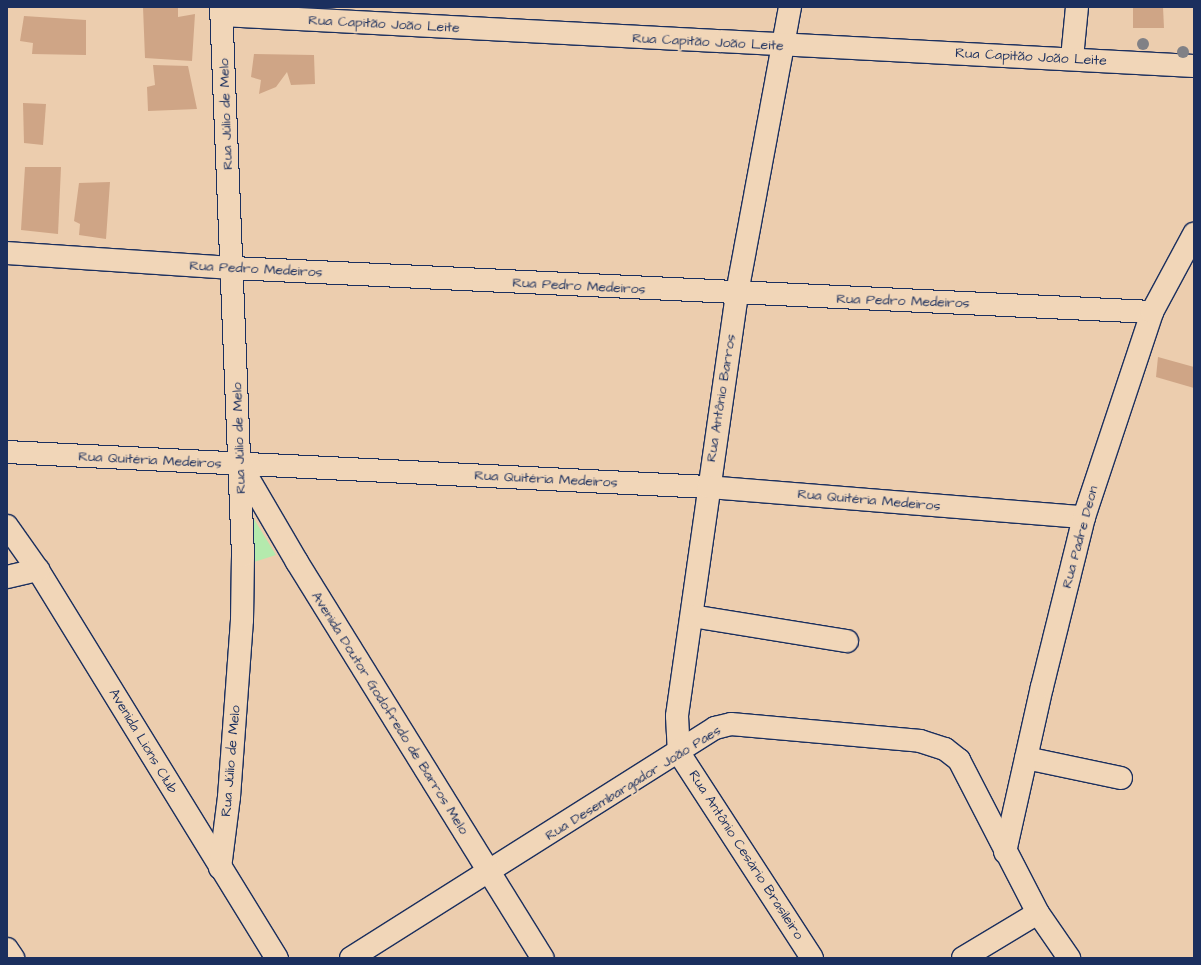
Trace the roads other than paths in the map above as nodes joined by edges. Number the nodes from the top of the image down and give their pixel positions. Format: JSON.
{"nodes":[{"id":1,"x":790,"y":7,"type":"edge"},
{"id":2,"x":1077,"y":7,"type":"edge"},
{"id":3,"x":221,"y":11,"type":"edge"},
{"id":4,"x":782,"y":46,"type":"junction"},
{"id":5,"x":1072,"y":58,"type":"junction"},
{"id":6,"x":1194,"y":66,"type":"edge"},
{"id":7,"x":1194,"y":234,"type":"edge"},
{"id":8,"x":7,"y":254,"type":"edge"},
{"id":9,"x":232,"y":268,"type":"junction"},
{"id":10,"x":737,"y":294,"type":"junction"},
{"id":11,"x":1152,"y":312,"type":"junction"},
{"id":12,"x":7,"y":452,"type":"edge"},
{"id":13,"x":240,"y":465,"type":"junction"},
{"id":14,"x":708,"y":487,"type":"junction"},
{"id":15,"x":1084,"y":517,"type":"junction"},
{"id":16,"x":7,"y":526,"type":"edge"},
{"id":17,"x":38,"y":570,"type":"junction"},
{"id":18,"x":7,"y":577,"type":"edge"},
{"id":19,"x":692,"y":616,"type":"junction"},
{"id":20,"x":848,"y":641,"type":"dead end"},
{"id":21,"x":679,"y":753,"type":"junction"},
{"id":22,"x":1026,"y":758,"type":"junction"},
{"id":23,"x":1121,"y":778,"type":"dead end"},
{"id":24,"x":1006,"y":852,"type":"junction"},
{"id":25,"x":220,"y":868,"type":"junction"},
{"id":26,"x":488,"y":872,"type":"junction"},
{"id":27,"x":1038,"y":913,"type":"junction"},
{"id":28,"x":7,"y":949,"type":"edge"},
{"id":29,"x":13,"y":958,"type":"edge"},
{"id":30,"x":277,"y":958,"type":"edge"},
{"id":31,"x":351,"y":958,"type":"edge"},
{"id":32,"x":543,"y":958,"type":"edge"},
{"id":33,"x":812,"y":958,"type":"edge"},
{"id":34,"x":963,"y":958,"type":"edge"},
{"id":35,"x":1069,"y":958,"type":"edge"}],
"edges":[{"from":1,"to":4,"type":"street","name":"Rua Antônio Barros"},
{"from":2,"to":5,"type":"street"},
{"from":3,"to":4,"type":"street","name":"Rua Capitão João Leite"},
{"from":3,"to":9,"type":"street","name":"Rua Júlio de Melo"},
{"from":4,"to":5,"type":"street","name":"Rua Capitão João Leite"},
{"from":4,"to":10,"type":"street","name":"Rua Antônio Barros"},
{"from":5,"to":6,"type":"street","name":"Rua Capitão João Leite"},
{"from":7,"to":11,"type":"street","name":"Rua Padre Deon"},
{"from":8,"to":9,"type":"street","name":"Rua Pedro Medeiros"},
{"from":9,"to":10,"type":"street","name":"Rua Pedro Medeiros"},
{"from":9,"to":13,"type":"street","name":"Rua Júlio de Melo"},
{"from":10,"to":11,"type":"street","name":"Rua Pedro Medeiros"},
{"from":10,"to":14,"type":"street","name":"Rua Antônio Barros"},
{"from":11,"to":15,"type":"street","name":"Rua Padre Deon"},
{"from":12,"to":13,"type":"street","name":"Rua Quitéria Medeiros"},
{"from":13,"to":14,"type":"street","name":"Rua Quitéria Medeiros"},
{"from":13,"to":25,"type":"street","name":"Rua Júlio de Melo"},
{"from":13,"to":26,"type":"street","name":"Avenida Doutor Godofredo de Barros Melo"},
{"from":14,"to":15,"type":"street","name":"Rua Quitéria Medeiros"},
{"from":14,"to":19,"type":"street","name":"Rua Antônio Barros"},
{"from":15,"to":22,"type":"street","name":"Rua Padre Deon"},
{"from":16,"to":17,"type":"street","name":"Avenida Lions Club"},
{"from":17,"to":18,"type":"street"},
{"from":17,"to":25,"type":"street","name":"Avenida Lions Club"},
{"from":19,"to":20,"type":"street"},
{"from":19,"to":21,"type":"street","name":"Rua Antônio Barros"},
{"from":21,"to":24,"type":"street","name":"Rua Desembargador João Paes"},
{"from":21,"to":26,"type":"street","name":"Rua Desembargador João Paes"},
{"from":21,"to":33,"type":"street","name":"Rua Antônio Cesário Brasileiro"},
{"from":22,"to":23,"type":"street"},
{"from":22,"to":24,"type":"street","name":"Rua Padre Deon"},
{"from":24,"to":27,"type":"street","name":"Rua Desembargador João Paes"},
{"from":25,"to":30,"type":"street","name":"Avenida Lions Club"},
{"from":26,"to":31,"type":"street","name":"Rua Desembargador João Paes"},
{"from":26,"to":32,"type":"street","name":"Avenida Doutor Godofredo de Barros Melo"},
{"from":27,"to":34,"type":"street"},
{"from":27,"to":35,"type":"street","name":"Rua Desembargador João Paes"},
{"from":28,"to":29,"type":"street"}]}
